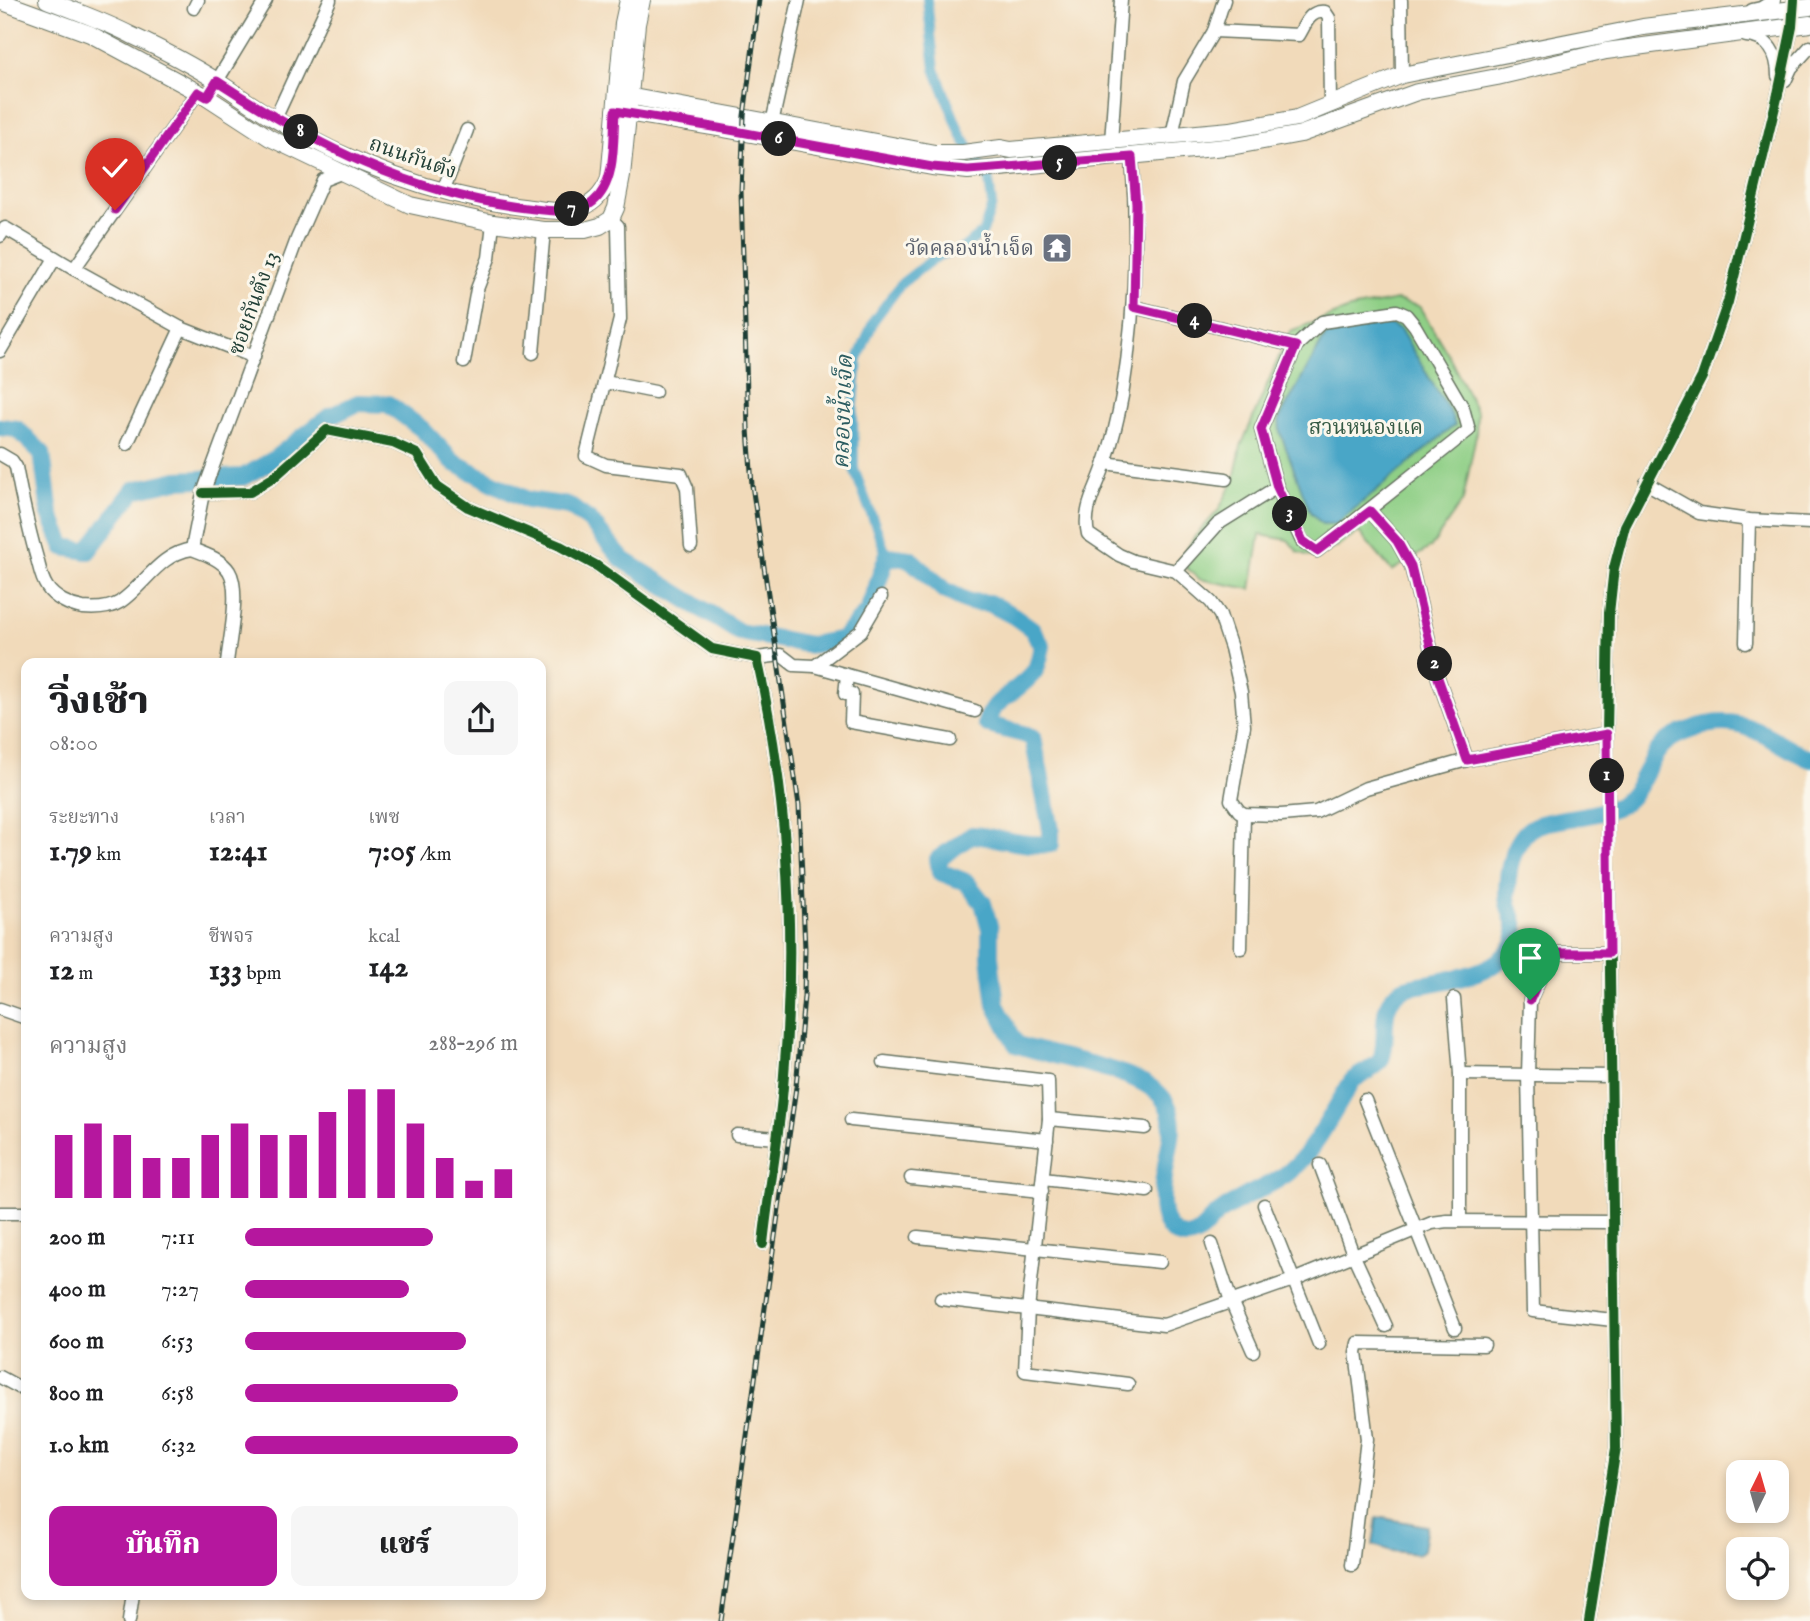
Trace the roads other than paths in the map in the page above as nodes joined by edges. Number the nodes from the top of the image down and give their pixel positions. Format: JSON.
{"nodes":[{"id":1,"x":47,"y":0,"type":"edge"},
{"id":2,"x":266,"y":0,"type":"edge"},
{"id":3,"x":330,"y":0,"type":"edge"},
{"id":4,"x":628,"y":0,"type":"edge"},
{"id":5,"x":642,"y":0,"type":"edge"},
{"id":6,"x":799,"y":0,"type":"edge"},
{"id":7,"x":1121,"y":0,"type":"edge"},
{"id":8,"x":1224,"y":0,"type":"edge"},
{"id":9,"x":1401,"y":0,"type":"edge"},
{"id":10,"x":1774,"y":0,"type":"edge"},
{"id":11,"x":0,"y":1,"type":"edge"},
{"id":12,"x":1799,"y":6,"type":"edge"},
{"id":13,"x":38,"y":7,"type":"edge"},
{"id":14,"x":1718,"y":19,"type":"junction"},
{"id":15,"x":1810,"y":24,"type":"edge"},
{"id":16,"x":1792,"y":27,"type":"junction"},
{"id":17,"x":1214,"y":31,"type":"junction"},
{"id":18,"x":1732,"y":35,"type":"junction"},
{"id":19,"x":1810,"y":47,"type":"edge"},
{"id":20,"x":1402,"y":75,"type":"junction"},
{"id":21,"x":217,"y":81,"type":"junction"},
{"id":22,"x":202,"y":94,"type":"junction"},
{"id":23,"x":624,"y":94,"type":"junction"},
{"id":24,"x":1778,"y":94,"type":"junction"},
{"id":25,"x":1330,"y":105,"type":"junction"},
{"id":26,"x":622,"y":112,"type":"junction"},
{"id":27,"x":275,"y":119,"type":"junction"},
{"id":28,"x":772,"y":122,"type":"junction"},
{"id":29,"x":467,"y":130,"type":"dead end"},
{"id":30,"x":1172,"y":135,"type":"junction"},
{"id":31,"x":1111,"y":142,"type":"junction"},
{"id":32,"x":348,"y":156,"type":"junction"},
{"id":33,"x":1132,"y":157,"type":"junction"},
{"id":34,"x":341,"y":173,"type":"junction"},
{"id":35,"x":443,"y":191,"type":"junction"},
{"id":36,"x":496,"y":204,"type":"junction"},
{"id":37,"x":611,"y":219,"type":"junction"},
{"id":38,"x":492,"y":223,"type":"junction"},
{"id":39,"x":544,"y":230,"type":"junction"},
{"id":40,"x":0,"y":236,"type":"edge"},
{"id":41,"x":55,"y":258,"type":"junction"},
{"id":42,"x":74,"y":269,"type":"junction"},
{"id":43,"x":1134,"y":307,"type":"junction"},
{"id":44,"x":181,"y":328,"type":"junction"},
{"id":45,"x":1296,"y":346,"type":"junction"},
{"id":46,"x":0,"y":351,"type":"edge"},
{"id":47,"x":533,"y":353,"type":"dead end"},
{"id":48,"x":254,"y":357,"type":"junction"},
{"id":49,"x":464,"y":362,"type":"dead end"},
{"id":50,"x":605,"y":382,"type":"junction"},
{"id":51,"x":655,"y":392,"type":"dead end"},
{"id":52,"x":127,"y":444,"type":"dead end"},
{"id":53,"x":0,"y":454,"type":"edge"},
{"id":54,"x":1105,"y":463,"type":"junction"},
{"id":55,"x":1226,"y":479,"type":"dead end"},
{"id":56,"x":1646,"y":483,"type":"junction"},
{"id":57,"x":1277,"y":487,"type":"junction"},
{"id":58,"x":203,"y":493,"type":"junction"},
{"id":59,"x":1370,"y":511,"type":"junction"},
{"id":60,"x":1749,"y":520,"type":"junction"},
{"id":61,"x":1810,"y":523,"type":"edge"},
{"id":62,"x":691,"y":546,"type":"dead end"},
{"id":63,"x":192,"y":549,"type":"junction"},
{"id":64,"x":1176,"y":571,"type":"junction"},
{"id":65,"x":881,"y":597,"type":"dead end"},
{"id":66,"x":1746,"y":643,"type":"dead end"},
{"id":67,"x":227,"y":658,"type":"edge"},
{"id":68,"x":757,"y":658,"type":"junction"},
{"id":69,"x":815,"y":666,"type":"junction"},
{"id":70,"x":847,"y":676,"type":"junction"},
{"id":71,"x":975,"y":710,"type":"dead end"},
{"id":72,"x":1607,"y":734,"type":"junction"},
{"id":73,"x":950,"y":740,"type":"dead end"},
{"id":74,"x":1467,"y":760,"type":"junction"},
{"id":75,"x":1244,"y":814,"type":"junction"},
{"id":76,"x":1241,"y":948,"type":"dead end"},
{"id":77,"x":1609,"y":953,"type":"junction"},
{"id":78,"x":1454,"y":999,"type":"dead end"},
{"id":79,"x":0,"y":1009,"type":"edge"},
{"id":80,"x":21,"y":1016,"type":"edge"},
{"id":81,"x":884,"y":1062,"type":"dead end"},
{"id":82,"x":1460,"y":1074,"type":"junction"},
{"id":83,"x":1528,"y":1075,"type":"junction"},
{"id":84,"x":1611,"y":1076,"type":"junction"},
{"id":85,"x":1365,"y":1100,"type":"dead end"},
{"id":86,"x":851,"y":1119,"type":"dead end"},
{"id":87,"x":1049,"y":1119,"type":"junction"},
{"id":88,"x":1145,"y":1128,"type":"dead end"},
{"id":89,"x":737,"y":1135,"type":"dead end"},
{"id":90,"x":778,"y":1138,"type":"junction"},
{"id":91,"x":1046,"y":1140,"type":"junction"},
{"id":92,"x":1320,"y":1165,"type":"dead end"},
{"id":93,"x":911,"y":1178,"type":"dead end"},
{"id":94,"x":1043,"y":1185,"type":"junction"},
{"id":95,"x":1147,"y":1191,"type":"dead end"},
{"id":96,"x":1264,"y":1205,"type":"dead end"},
{"id":97,"x":0,"y":1213,"type":"edge"},
{"id":98,"x":21,"y":1213,"type":"edge"},
{"id":99,"x":1460,"y":1221,"type":"junction"},
{"id":100,"x":1532,"y":1222,"type":"junction"},
{"id":101,"x":1611,"y":1222,"type":"junction"},
{"id":102,"x":1416,"y":1230,"type":"junction"},
{"id":103,"x":918,"y":1237,"type":"dead end"},
{"id":104,"x":763,"y":1244,"type":"dead end"},
{"id":105,"x":1212,"y":1244,"type":"dead end"},
{"id":106,"x":1035,"y":1248,"type":"junction"},
{"id":107,"x":1353,"y":1254,"type":"junction"},
{"id":108,"x":1160,"y":1262,"type":"dead end"},
{"id":109,"x":1293,"y":1280,"type":"junction"},
{"id":110,"x":941,"y":1299,"type":"dead end"},
{"id":111,"x":1231,"y":1301,"type":"junction"},
{"id":112,"x":1028,"y":1309,"type":"junction"},
{"id":113,"x":1612,"y":1320,"type":"junction"},
{"id":114,"x":1386,"y":1326,"type":"dead end"},
{"id":115,"x":1455,"y":1328,"type":"dead end"},
{"id":116,"x":1319,"y":1344,"type":"dead end"},
{"id":117,"x":1484,"y":1345,"type":"dead end"},
{"id":118,"x":1253,"y":1351,"type":"dead end"},
{"id":119,"x":0,"y":1377,"type":"edge"},
{"id":120,"x":1128,"y":1384,"type":"dead end"},
{"id":121,"x":21,"y":1388,"type":"edge"},
{"id":122,"x":1352,"y":1565,"type":"dead end"},
{"id":123,"x":132,"y":1600,"type":"edge"},
{"id":124,"x":129,"y":1621,"type":"edge"},
{"id":125,"x":1589,"y":1621,"type":"edge"}],
"edges":[{"from":1,"to":21,"type":"main road","name":"ถนนกันตัง"},
{"from":2,"to":21,"type":"street"},
{"from":3,"to":27,"type":"street"},
{"from":4,"to":23,"type":"main road","name":"ถนนกันตัง"},
{"from":5,"to":23,"type":"main road","name":"ถนนกันตัง"},
{"from":6,"to":28,"type":"street"},
{"from":7,"to":31,"type":"street"},
{"from":8,"to":17,"type":"street"},
{"from":9,"to":20,"type":"street"},
{"from":10,"to":14,"type":"street"},
{"from":11,"to":13,"type":"main road","name":"ถนนกันตัง"},
{"from":12,"to":14,"type":"main road"},
{"from":12,"to":16,"type":"street"},
{"from":13,"to":22,"type":"main road","name":"ถนนกันตัง"},
{"from":14,"to":20,"type":"main road"},
{"from":15,"to":16,"type":"main road"},
{"from":16,"to":18,"type":"main road"},
{"from":16,"to":24,"type":"street"},
{"from":17,"to":25,"type":"street"},
{"from":17,"to":30,"type":"street"},
{"from":18,"to":24,"type":"street"},
{"from":18,"to":33,"type":"main road"},
{"from":19,"to":24,"type":"street"},
{"from":20,"to":25,"type":"main road"},
{"from":21,"to":22,"type":"main road"},
{"from":21,"to":27,"type":"main road","name":"ถนนกันตัง"},
{"from":22,"to":34,"type":"main road","name":"ถนนกันตัง"},
{"from":22,"to":42,"type":"street"},
{"from":23,"to":26,"type":"main road","name":"ถนนกันตัง"},
{"from":23,"to":28,"type":"main road"},
{"from":24,"to":56,"type":"street"},
{"from":25,"to":30,"type":"main road"},
{"from":26,"to":33,"type":"main road"},
{"from":26,"to":36,"type":"main road","name":"ถนนกันตัง"},
{"from":26,"to":37,"type":"main road","name":"ถนนกันตัง"},
{"from":27,"to":32,"type":"main road","name":"ถนนกันตัง"},
{"from":28,"to":31,"type":"main road"},
{"from":29,"to":35,"type":"street"},
{"from":30,"to":31,"type":"main road"},
{"from":32,"to":34,"type":"main road"},
{"from":32,"to":35,"type":"main road","name":"ถนนกันตัง"},
{"from":33,"to":43,"type":"street"},
{"from":34,"to":38,"type":"main road","name":"ถนนกันตัง"},
{"from":34,"to":48,"type":"street","name":"ซอยกันตัง 13"},
{"from":35,"to":36,"type":"main road","name":"ถนนกันตัง"},
{"from":36,"to":38,"type":"main road"},
{"from":37,"to":39,"type":"main road","name":"ถนนกันตัง"},
{"from":37,"to":50,"type":"street"},
{"from":38,"to":39,"type":"main road","name":"ถนนกันตัง"},
{"from":38,"to":49,"type":"street"},
{"from":39,"to":47,"type":"street"},
{"from":40,"to":41,"type":"street"},
{"from":41,"to":42,"type":"street"},
{"from":41,"to":46,"type":"street"},
{"from":42,"to":44,"type":"street"},
{"from":43,"to":45,"type":"street"},
{"from":43,"to":54,"type":"street"},
{"from":44,"to":48,"type":"street"},
{"from":44,"to":52,"type":"street"},
{"from":45,"to":57,"type":"street"},
{"from":45,"to":59,"type":"street"},
{"from":48,"to":58,"type":"street","name":"ซอยกันตัง 13"},
{"from":50,"to":51,"type":"street"},
{"from":50,"to":62,"type":"street"},
{"from":53,"to":63,"type":"street"},
{"from":54,"to":55,"type":"street"},
{"from":54,"to":64,"type":"street"},
{"from":56,"to":60,"type":"street"},
{"from":56,"to":72,"type":"street"},
{"from":57,"to":59,"type":"street"},
{"from":57,"to":64,"type":"street"},
{"from":58,"to":63,"type":"street","name":"ซอยกันตัง 13"},
{"from":58,"to":68,"type":"street"},
{"from":59,"to":74,"type":"street"},
{"from":60,"to":61,"type":"street"},
{"from":60,"to":66,"type":"street"},
{"from":63,"to":67,"type":"street"},
{"from":64,"to":75,"type":"street"},
{"from":65,"to":69,"type":"street"},
{"from":68,"to":69,"type":"street"},
{"from":68,"to":90,"type":"street"},
{"from":69,"to":70,"type":"street"},
{"from":70,"to":71,"type":"street"},
{"from":70,"to":73,"type":"street"},
{"from":72,"to":74,"type":"street"},
{"from":72,"to":77,"type":"street"},
{"from":74,"to":75,"type":"street"},
{"from":75,"to":76,"type":"street"},
{"from":77,"to":83,"type":"street"},
{"from":77,"to":84,"type":"street"},
{"from":78,"to":82,"type":"street"},
{"from":79,"to":80,"type":"street"},
{"from":81,"to":87,"type":"street"},
{"from":82,"to":83,"type":"street"},
{"from":82,"to":99,"type":"street"},
{"from":83,"to":84,"type":"street"},
{"from":83,"to":100,"type":"street"},
{"from":84,"to":101,"type":"street"},
{"from":85,"to":102,"type":"street"},
{"from":86,"to":91,"type":"street"},
{"from":87,"to":88,"type":"street"},
{"from":87,"to":91,"type":"street"},
{"from":89,"to":90,"type":"street"},
{"from":90,"to":104,"type":"street"},
{"from":91,"to":94,"type":"street"},
{"from":92,"to":107,"type":"street"},
{"from":93,"to":94,"type":"street"},
{"from":94,"to":95,"type":"street"},
{"from":94,"to":106,"type":"street"},
{"from":96,"to":109,"type":"street"},
{"from":97,"to":98,"type":"street"},
{"from":99,"to":100,"type":"street"},
{"from":99,"to":102,"type":"street"},
{"from":100,"to":101,"type":"street"},
{"from":100,"to":113,"type":"street"},
{"from":101,"to":113,"type":"street"},
{"from":102,"to":107,"type":"street"},
{"from":102,"to":115,"type":"street"},
{"from":103,"to":106,"type":"street"},
{"from":105,"to":111,"type":"street"},
{"from":106,"to":108,"type":"street"},
{"from":106,"to":112,"type":"street"},
{"from":107,"to":109,"type":"street"},
{"from":107,"to":114,"type":"street"},
{"from":109,"to":111,"type":"street"},
{"from":109,"to":116,"type":"street"},
{"from":110,"to":112,"type":"street"},
{"from":111,"to":112,"type":"street"},
{"from":111,"to":118,"type":"street"},
{"from":112,"to":120,"type":"street"},
{"from":113,"to":125,"type":"street"},
{"from":117,"to":122,"type":"street"},
{"from":119,"to":121,"type":"street"},
{"from":123,"to":124,"type":"street"}]}
